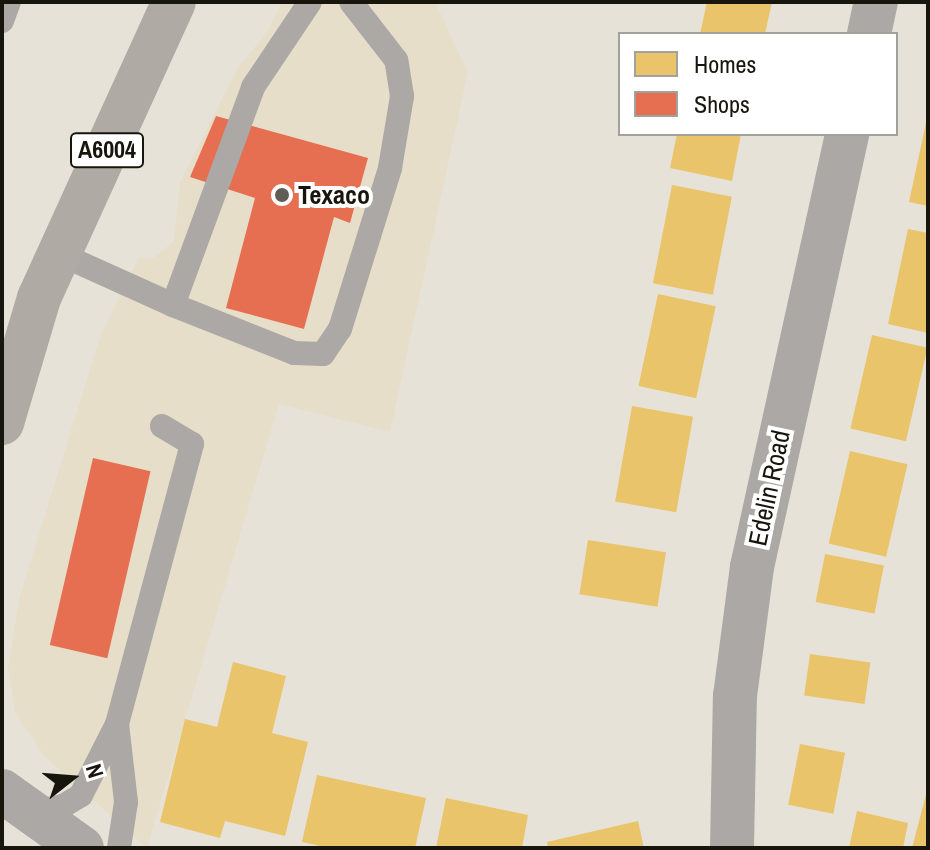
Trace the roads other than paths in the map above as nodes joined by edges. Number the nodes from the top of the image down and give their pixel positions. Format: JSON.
{"nodes":[{"id":1,"x":9,"y":2,"type":"edge"},
{"id":2,"x":174,"y":2,"type":"edge"},
{"id":3,"x":310,"y":2,"type":"edge"},
{"id":4,"x":351,"y":2,"type":"edge"},
{"id":5,"x":876,"y":2,"type":"edge"},
{"id":6,"x":2,"y":21,"type":"edge"},
{"id":7,"x":869,"y":32,"type":"edge"},
{"id":8,"x":847,"y":136,"type":"edge"},
{"id":9,"x":60,"y":254,"type":"junction"},
{"id":10,"x":39,"y":298,"type":"junction"},
{"id":11,"x":173,"y":305,"type":"junction"},
{"id":12,"x":2,"y":346,"type":"edge"},
{"id":13,"x":2,"y":423,"type":"edge"},
{"id":14,"x":162,"y":426,"type":"dead end"},
{"id":15,"x":117,"y":724,"type":"junction"},
{"id":16,"x":17,"y":802,"type":"edge"},
{"id":17,"x":82,"y":848,"type":"edge"},
{"id":18,"x":119,"y":848,"type":"edge"},
{"id":19,"x":732,"y":848,"type":"edge"}],
"edges":[{"from":1,"to":6,"type":"lane"},
{"from":2,"to":9,"type":"main road","number":"A6004"},
{"from":3,"to":11,"type":"lane"},
{"from":4,"to":11,"type":"lane"},
{"from":5,"to":7,"type":"street"},
{"from":8,"to":19,"type":"street","name":"Edelin Road"},
{"from":9,"to":10,"type":"main road","number":"A6004"},
{"from":9,"to":11,"type":"lane"},
{"from":10,"to":12,"type":"main road","number":"A6004"},
{"from":10,"to":13,"type":"main road","number":"A6004"},
{"from":14,"to":15,"type":"lane"},
{"from":15,"to":16,"type":"lane"},
{"from":15,"to":18,"type":"lane"},
{"from":16,"to":17,"type":"street"}]}
